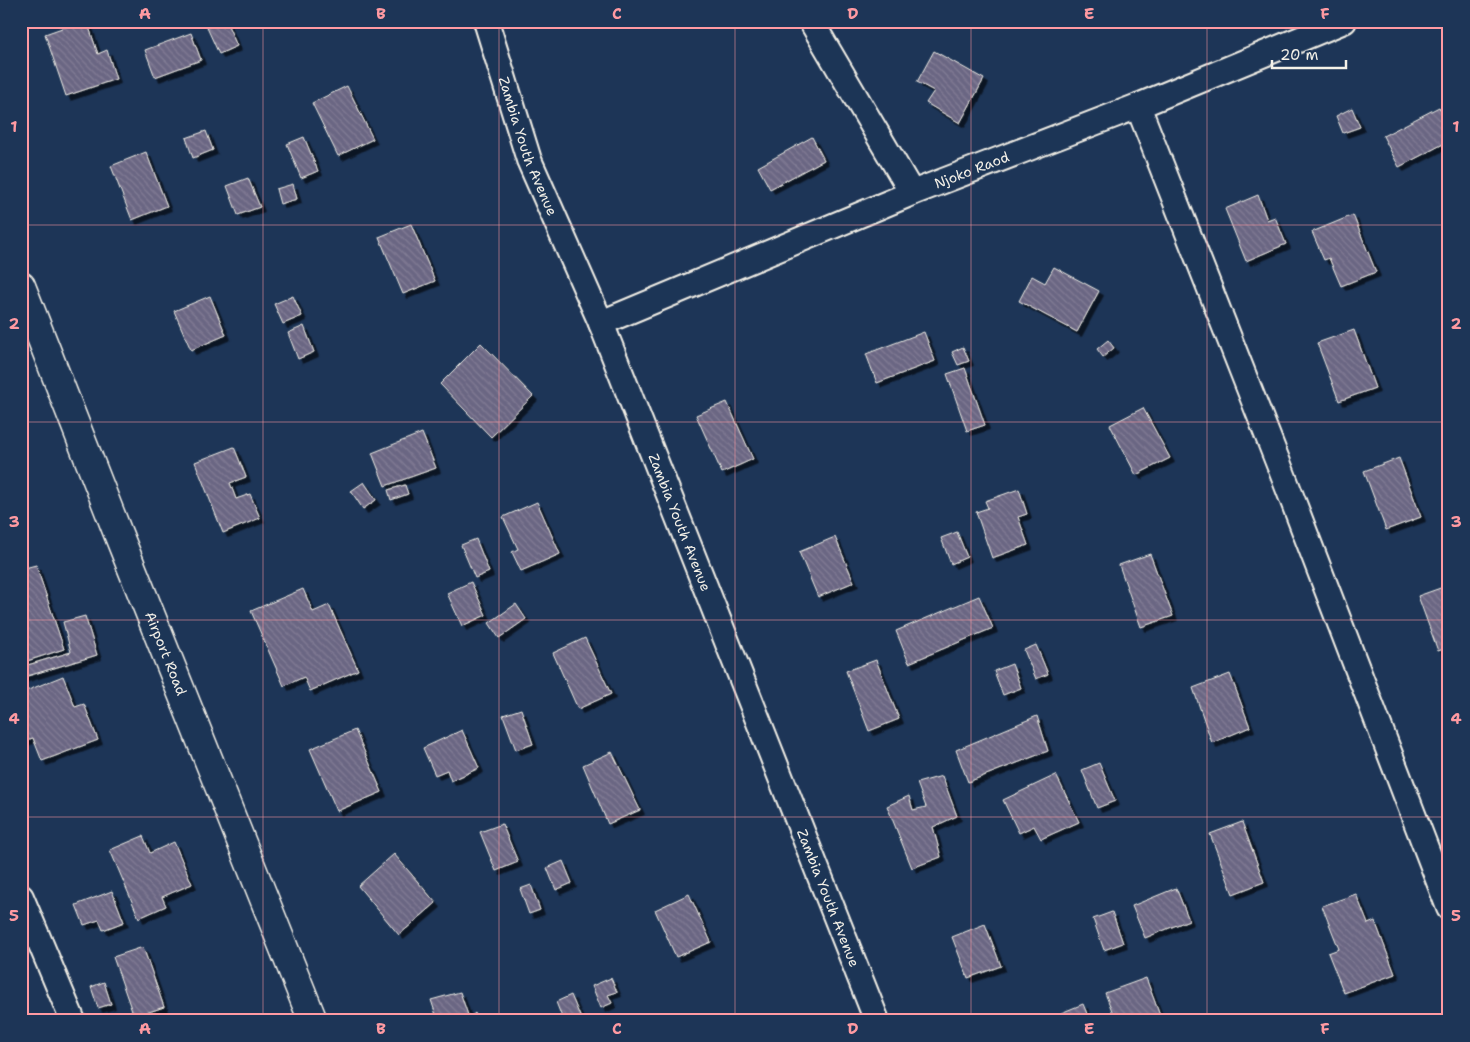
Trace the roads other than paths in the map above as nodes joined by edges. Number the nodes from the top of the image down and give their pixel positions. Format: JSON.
{"nodes":[{"id":1,"x":486,"y":21,"type":"edge"},
{"id":2,"x":811,"y":21,"type":"edge"},
{"id":3,"x":1344,"y":21,"type":"edge"},
{"id":4,"x":1138,"y":106,"type":"junction"},
{"id":5,"x":912,"y":193,"type":"junction"},
{"id":6,"x":21,"y":286,"type":"edge"},
{"id":7,"x":601,"y":323,"type":"junction"},
{"id":8,"x":21,"y":897,"type":"edge"},
{"id":9,"x":1449,"y":908,"type":"edge"},
{"id":10,"x":72,"y":1021,"type":"edge"},
{"id":11,"x":313,"y":1021,"type":"edge"},
{"id":12,"x":877,"y":1021,"type":"edge"}],
"edges":[{"from":1,"to":7,"type":"street","name":"Zambia Youth Avenue"},
{"from":2,"to":5,"type":"street"},
{"from":3,"to":4,"type":"street","name":"Njoko Raod"},
{"from":4,"to":5,"type":"street","name":"Njoko Raod"},
{"from":4,"to":9,"type":"street"},
{"from":5,"to":7,"type":"street","name":"Njoko Raod"},
{"from":6,"to":11,"type":"street","name":"Airport Road"},
{"from":7,"to":12,"type":"street","name":"Zambia Youth Avenue"},
{"from":8,"to":10,"type":"street"}]}
